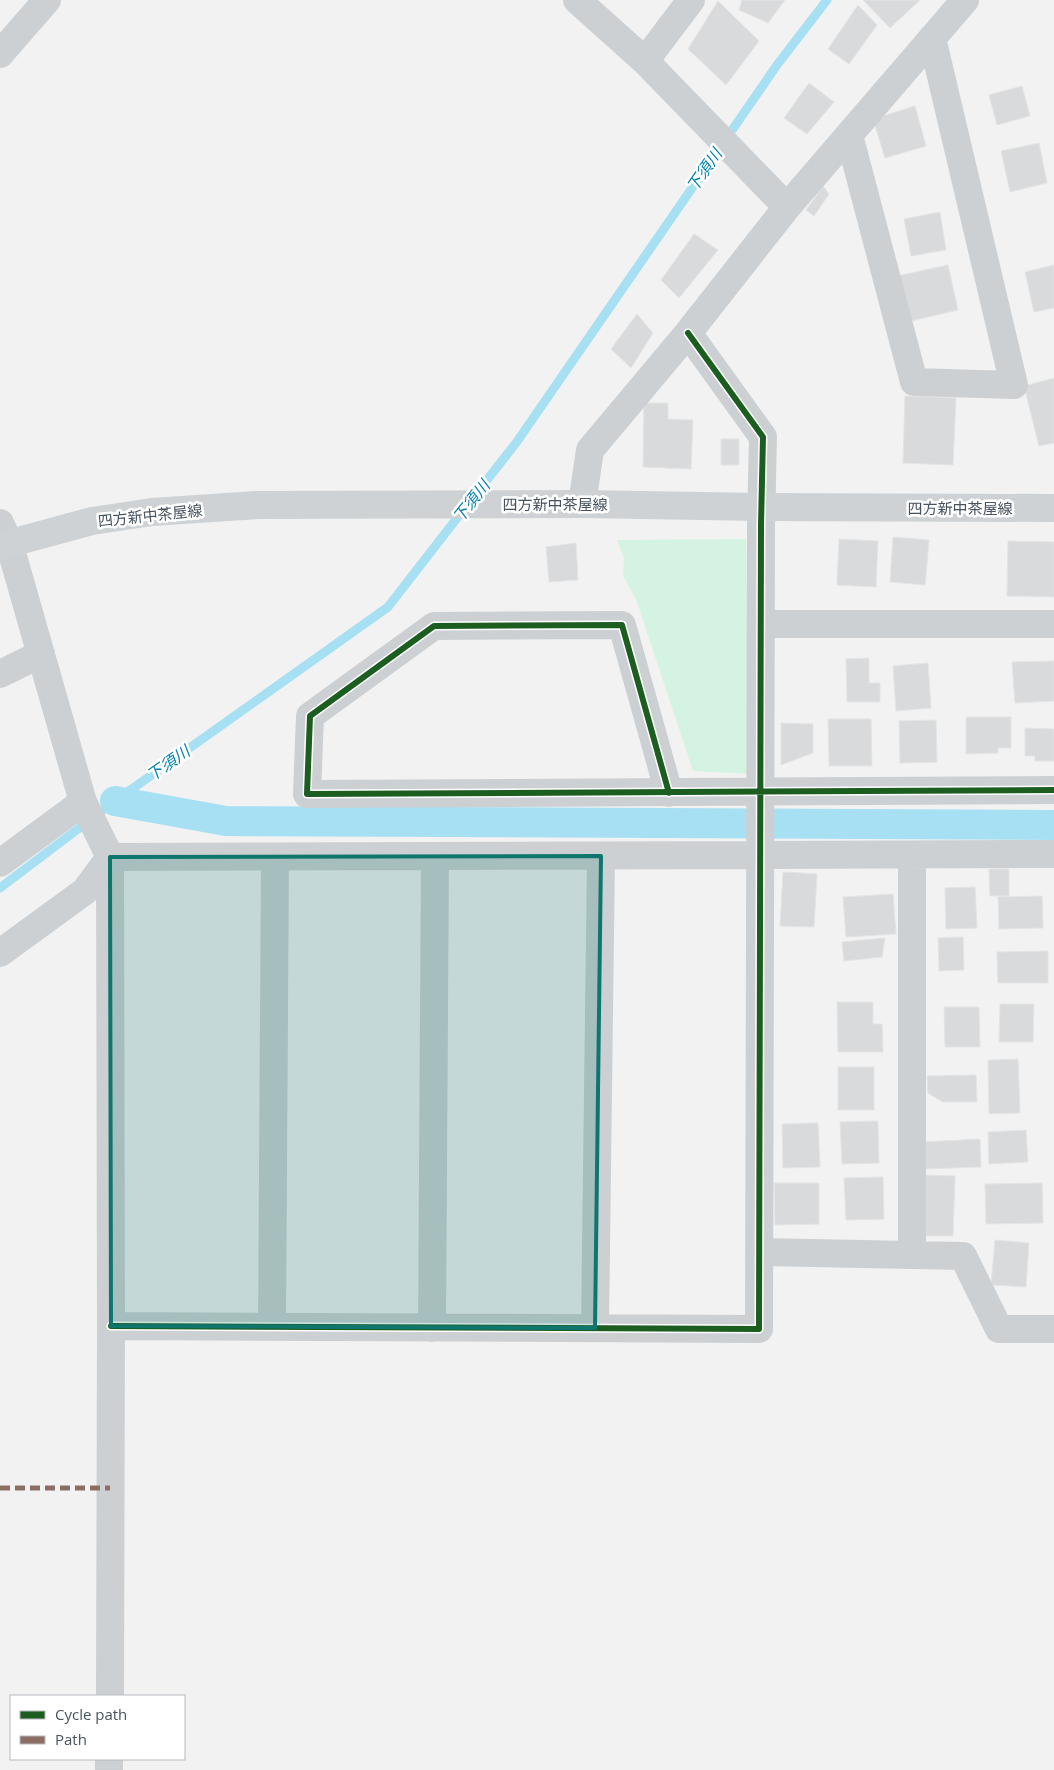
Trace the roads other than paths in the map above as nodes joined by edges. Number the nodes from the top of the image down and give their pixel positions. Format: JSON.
{"nodes":[{"id":1,"x":47,"y":0,"type":"edge"},
{"id":2,"x":577,"y":0,"type":"edge"},
{"id":3,"x":691,"y":0,"type":"edge"},
{"id":4,"x":965,"y":0,"type":"edge"},
{"id":5,"x":932,"y":38,"type":"junction"},
{"id":6,"x":0,"y":54,"type":"edge"},
{"id":7,"x":645,"y":62,"type":"junction"},
{"id":8,"x":849,"y":135,"type":"junction"},
{"id":9,"x":787,"y":207,"type":"junction"},
{"id":10,"x":688,"y":333,"type":"junction"},
{"id":11,"x":582,"y":504,"type":"junction"},
{"id":12,"x":761,"y":507,"type":"junction"},
{"id":13,"x":1054,"y":508,"type":"edge"},
{"id":14,"x":3,"y":538,"type":"edge"},
{"id":15,"x":761,"y":624,"type":"junction"},
{"id":16,"x":1054,"y":624,"type":"edge"},
{"id":17,"x":41,"y":654,"type":"junction"},
{"id":18,"x":0,"y":674,"type":"edge"},
{"id":19,"x":1054,"y":790,"type":"edge"},
{"id":20,"x":760,"y":792,"type":"junction"},
{"id":21,"x":669,"y":793,"type":"junction"},
{"id":22,"x":83,"y":802,"type":"junction"},
{"id":23,"x":1054,"y":854,"type":"edge"},
{"id":24,"x":760,"y":855,"type":"junction"},
{"id":25,"x":912,"y":855,"type":"junction"},
{"id":26,"x":436,"y":856,"type":"junction"},
{"id":27,"x":601,"y":856,"type":"junction"},
{"id":28,"x":110,"y":857,"type":"junction"},
{"id":29,"x":275,"y":857,"type":"junction"},
{"id":30,"x":0,"y":863,"type":"edge"},
{"id":31,"x":0,"y":953,"type":"edge"},
{"id":32,"x":759,"y":1252,"type":"junction"},
{"id":33,"x":912,"y":1254,"type":"junction"},
{"id":34,"x":111,"y":1326,"type":"junction"},
{"id":35,"x":272,"y":1327,"type":"junction"},
{"id":36,"x":432,"y":1328,"type":"junction"},
{"id":37,"x":595,"y":1328,"type":"junction"},
{"id":38,"x":1054,"y":1329,"type":"edge"},
{"id":39,"x":110,"y":1695,"type":"edge"}],
"edges":[{"from":1,"to":6,"type":"street"},
{"from":2,"to":7,"type":"street"},
{"from":3,"to":7,"type":"street"},
{"from":4,"to":5,"type":"street"},
{"from":5,"to":8,"type":"street"},
{"from":5,"to":8,"type":"street"},
{"from":7,"to":9,"type":"street"},
{"from":8,"to":9,"type":"street"},
{"from":9,"to":10,"type":"street"},
{"from":10,"to":11,"type":"street"},
{"from":10,"to":12,"type":"street"},
{"from":11,"to":12,"type":"main road","name":"四方新中茶屋線"},
{"from":11,"to":14,"type":"main road","name":"四方新中茶屋線"},
{"from":12,"to":13,"type":"main road","name":"四方新中茶屋線"},
{"from":12,"to":15,"type":"street"},
{"from":14,"to":17,"type":"street"},
{"from":15,"to":16,"type":"street"},
{"from":15,"to":20,"type":"street"},
{"from":17,"to":18,"type":"street"},
{"from":17,"to":22,"type":"street"},
{"from":19,"to":20,"type":"street"},
{"from":20,"to":21,"type":"street"},
{"from":20,"to":24,"type":"street"},
{"from":21,"to":21,"type":"street"},
{"from":22,"to":28,"type":"street"},
{"from":22,"to":30,"type":"street"},
{"from":23,"to":25,"type":"street"},
{"from":24,"to":25,"type":"street"},
{"from":24,"to":27,"type":"street"},
{"from":24,"to":32,"type":"street"},
{"from":25,"to":33,"type":"street"},
{"from":26,"to":27,"type":"street"},
{"from":26,"to":29,"type":"street"},
{"from":26,"to":36,"type":"street"},
{"from":27,"to":37,"type":"street"},
{"from":28,"to":29,"type":"street"},
{"from":28,"to":31,"type":"street"},
{"from":28,"to":34,"type":"street"},
{"from":29,"to":35,"type":"street"},
{"from":32,"to":33,"type":"street"},
{"from":32,"to":37,"type":"street"},
{"from":33,"to":38,"type":"street"},
{"from":34,"to":35,"type":"street"},
{"from":34,"to":39,"type":"street"},
{"from":35,"to":36,"type":"street"},
{"from":36,"to":37,"type":"street"}]}
